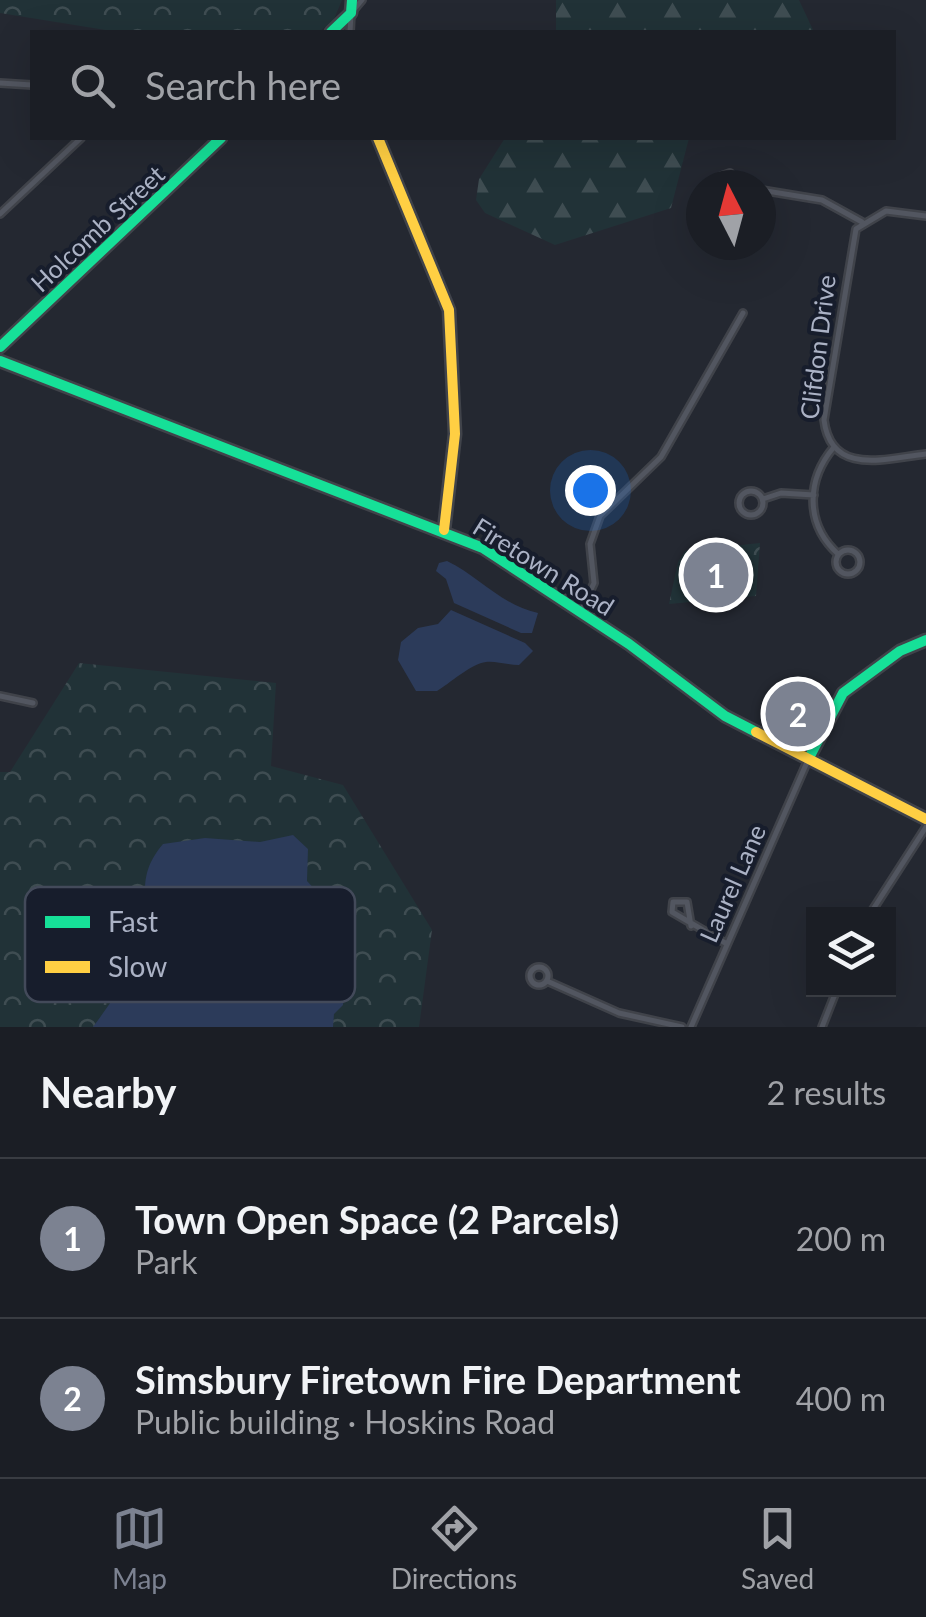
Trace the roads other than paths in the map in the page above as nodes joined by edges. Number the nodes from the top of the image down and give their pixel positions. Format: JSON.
{"nodes":[{"id":1,"x":352,"y":0,"type":"edge"},
{"id":2,"x":362,"y":0,"type":"edge"},
{"id":3,"x":351,"y":14,"type":"junction"},
{"id":4,"x":333,"y":30,"type":"edge"},
{"id":5,"x":350,"y":30,"type":"edge"},
{"id":6,"x":0,"y":84,"type":"edge"},
{"id":7,"x":30,"y":85,"type":"edge"},
{"id":8,"x":79,"y":140,"type":"edge"},
{"id":9,"x":218,"y":140,"type":"edge"},
{"id":10,"x":379,"y":140,"type":"edge"},
{"id":11,"x":776,"y":192,"type":"edge"},
{"id":12,"x":0,"y":214,"type":"edge"},
{"id":13,"x":926,"y":216,"type":"edge"},
{"id":14,"x":862,"y":222,"type":"junction"},
{"id":15,"x":743,"y":313,"type":"dead end"},
{"id":16,"x":0,"y":347,"type":"edge"},
{"id":17,"x":0,"y":361,"type":"edge"},
{"id":18,"x":834,"y":447,"type":"junction"},
{"id":19,"x":926,"y":454,"type":"edge"},
{"id":20,"x":814,"y":495,"type":"junction"},
{"id":21,"x":762,"y":499,"type":"junction"},
{"id":22,"x":444,"y":530,"type":"junction"},
{"id":23,"x":838,"y":554,"type":"junction"},
{"id":24,"x":582,"y":611,"type":"junction"},
{"id":25,"x":926,"y":640,"type":"edge"},
{"id":26,"x":0,"y":696,"type":"edge"},
{"id":27,"x":33,"y":703,"type":"dead end"},
{"id":28,"x":810,"y":756,"type":"junction"},
{"id":29,"x":926,"y":818,"type":"edge"},
{"id":30,"x":926,"y":827,"type":"edge"},
{"id":31,"x":875,"y":907,"type":"edge"},
{"id":32,"x":691,"y":926,"type":"junction"},
{"id":33,"x":726,"y":944,"type":"junction"},
{"id":34,"x":547,"y":981,"type":"dead end"},
{"id":35,"x":834,"y":997,"type":"edge"},
{"id":36,"x":656,"y":1021,"type":"junction"},
{"id":37,"x":662,"y":1027,"type":"edge"},
{"id":38,"x":682,"y":1027,"type":"edge"},
{"id":39,"x":691,"y":1027,"type":"edge"},
{"id":40,"x":822,"y":1027,"type":"edge"}],
"edges":[{"from":1,"to":3,"type":"street"},
{"from":2,"to":3,"type":"street"},
{"from":3,"to":4,"type":"street"},
{"from":3,"to":5,"type":"street"},
{"from":6,"to":7,"type":"street"},
{"from":8,"to":12,"type":"street"},
{"from":9,"to":16,"type":"street","name":"Holcomb Street"},
{"from":10,"to":22,"type":"street"},
{"from":11,"to":14,"type":"street"},
{"from":13,"to":14,"type":"street"},
{"from":14,"to":18,"type":"street","name":"Clifdon Drive"},
{"from":15,"to":24,"type":"street"},
{"from":17,"to":22,"type":"street","name":"Firetown Road"},
{"from":18,"to":19,"type":"street","name":"Clifdon Drive"},
{"from":18,"to":20,"type":"street"},
{"from":20,"to":21,"type":"street"},
{"from":20,"to":23,"type":"street"},
{"from":21,"to":21,"type":"street"},
{"from":22,"to":24,"type":"street","name":"Firetown Road"},
{"from":23,"to":23,"type":"street"},
{"from":24,"to":28,"type":"street","name":"Firetown Road"},
{"from":25,"to":28,"type":"street"},
{"from":26,"to":27,"type":"street"},
{"from":28,"to":29,"type":"street","name":"Firetown Road"},
{"from":28,"to":33,"type":"street","name":"Laurel Lane"},
{"from":30,"to":31,"type":"street"},
{"from":32,"to":32,"type":"street"},
{"from":32,"to":33,"type":"street"},
{"from":33,"to":39,"type":"street","name":"Laurel Lane"},
{"from":34,"to":36,"type":"street"},
{"from":35,"to":40,"type":"street"},
{"from":36,"to":37,"type":"street"},
{"from":36,"to":38,"type":"street"}]}
